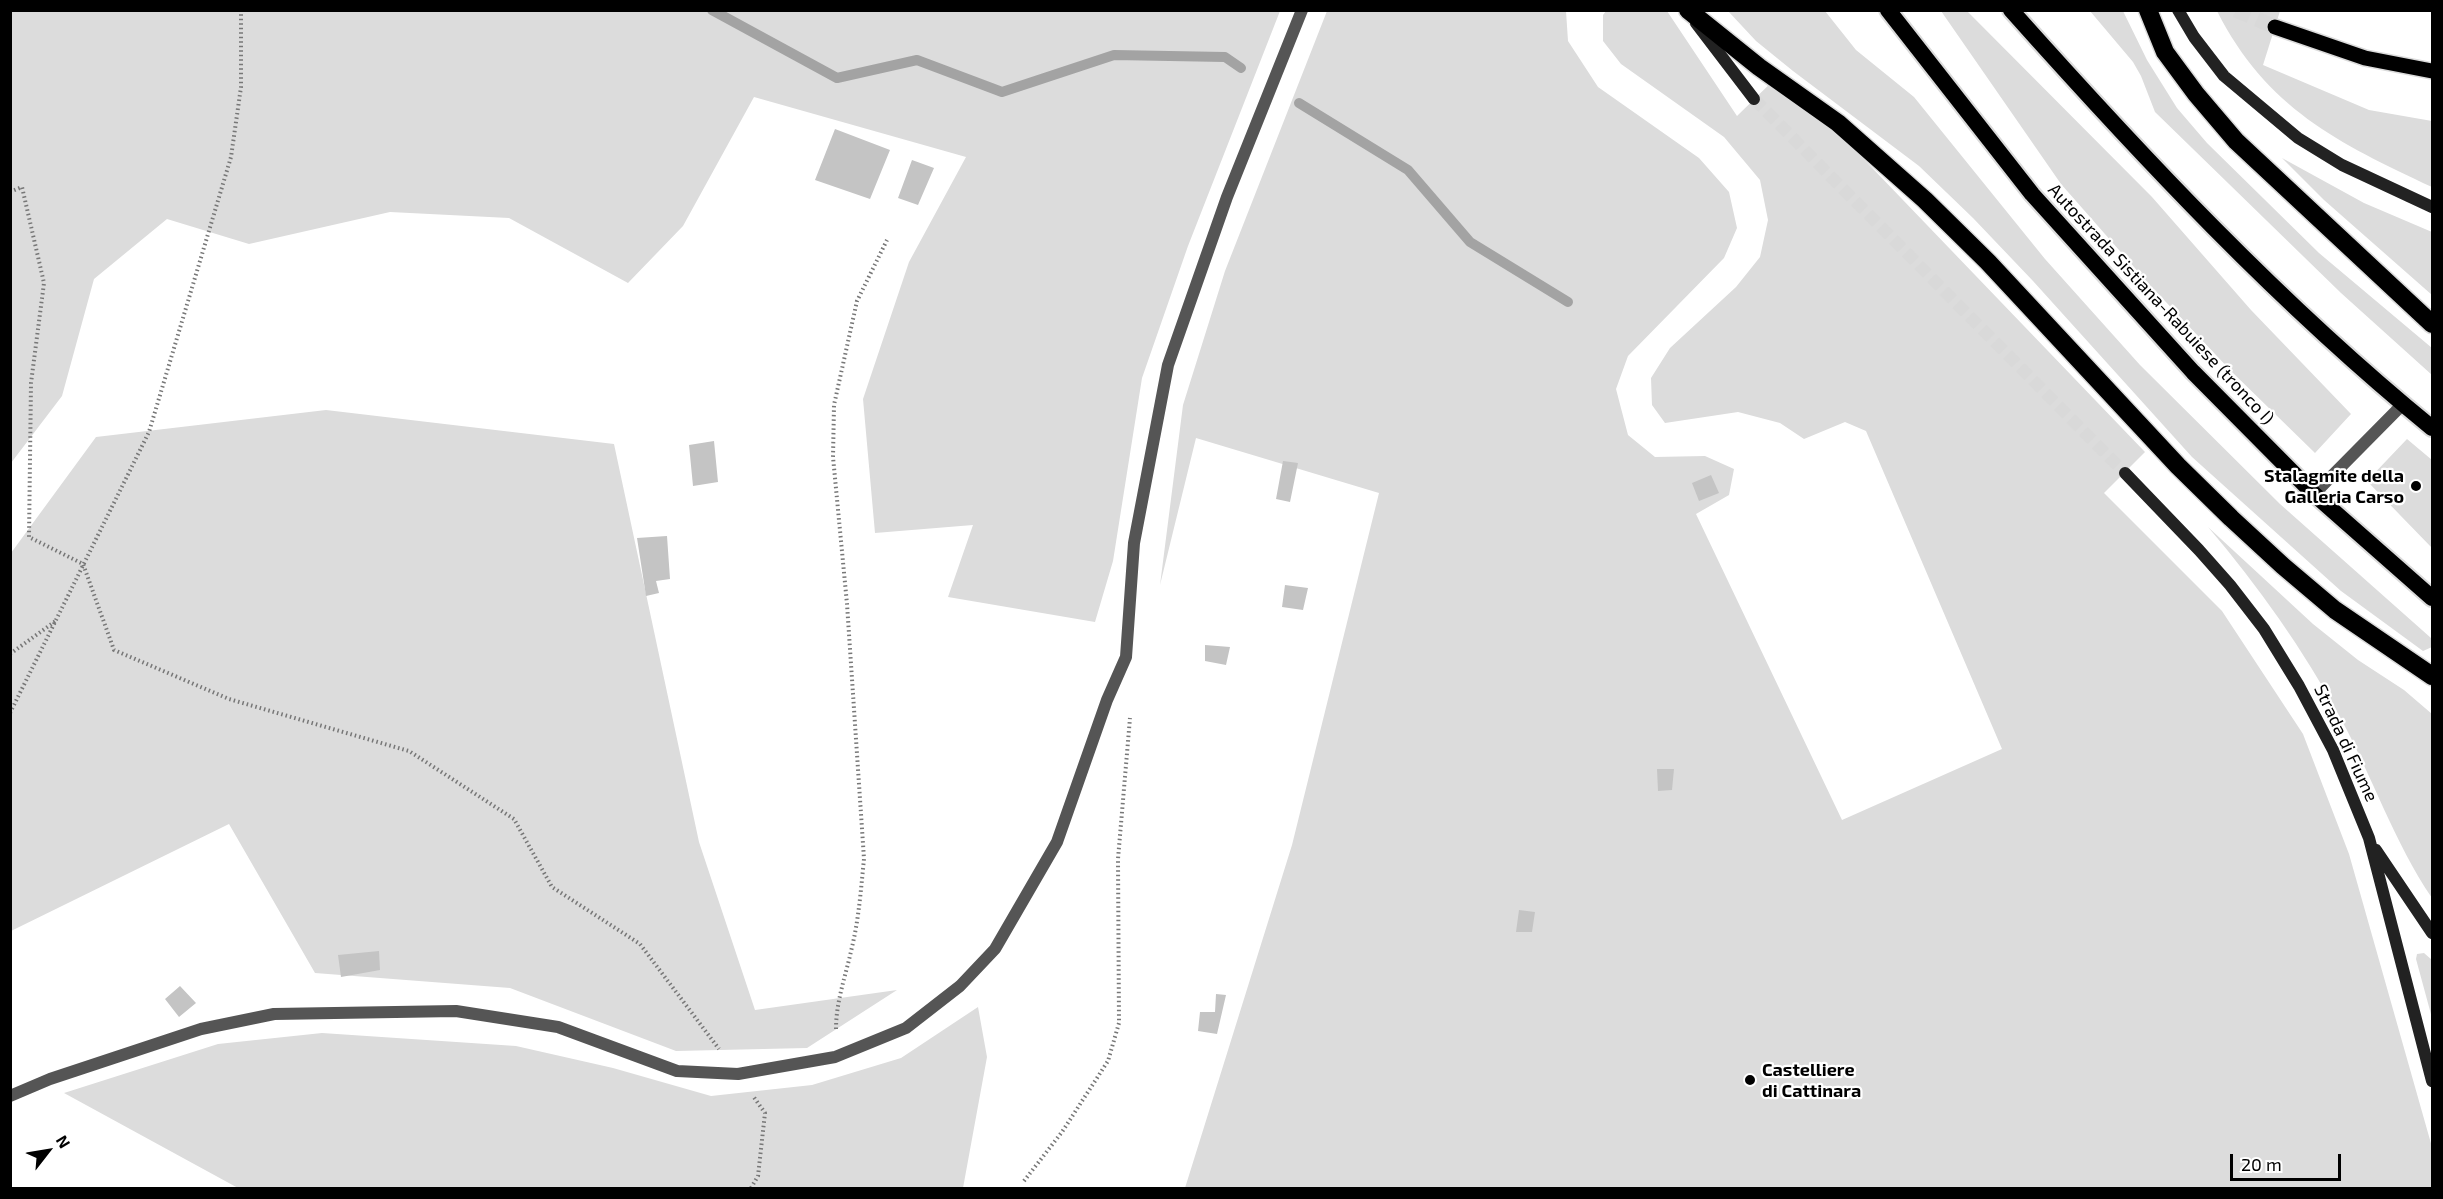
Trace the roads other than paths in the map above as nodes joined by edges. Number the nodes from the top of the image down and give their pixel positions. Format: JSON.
{"nodes":[{"id":1,"x":1302,"y":10,"type":"edge"},
{"id":2,"x":1687,"y":10,"type":"edge"},
{"id":3,"x":1888,"y":10,"type":"edge"},
{"id":4,"x":2011,"y":10,"type":"edge"},
{"id":5,"x":2148,"y":10,"type":"edge"},
{"id":6,"x":2178,"y":10,"type":"edge"},
{"id":7,"x":2275,"y":27,"type":"tunnel mouth"},
{"id":8,"x":2433,"y":71,"type":"edge"},
{"id":9,"x":1754,"y":99,"type":"tunnel mouth"},
{"id":10,"x":2433,"y":207,"type":"edge"},
{"id":11,"x":2433,"y":324,"type":"edge"},
{"id":12,"x":2403,"y":404,"type":"junction"},
{"id":13,"x":2433,"y":428,"type":"edge"},
{"id":14,"x":2125,"y":473,"type":"tunnel mouth"},
{"id":15,"x":2314,"y":494,"type":"junction"},
{"id":16,"x":2433,"y":598,"type":"edge"},
{"id":17,"x":2433,"y":676,"type":"edge"},
{"id":18,"x":2370,"y":838,"type":"junction"},
{"id":19,"x":2433,"y":933,"type":"edge"},
{"id":20,"x":2433,"y":1081,"type":"edge"},
{"id":21,"x":10,"y":1096,"type":"edge"}],
"edges":[{"from":1,"to":21,"type":"street"},
{"from":2,"to":9,"type":"main road"},
{"from":2,"to":17,"type":"highway"},
{"from":3,"to":15,"type":"highway","name":"Autostrada Sistiana-Rabuiese (tronco I)"},
{"from":4,"to":12,"type":"highway"},
{"from":5,"to":11,"type":"highway"},
{"from":6,"to":10,"type":"main road"},
{"from":7,"to":8,"type":"main road"},
{"from":12,"to":13,"type":"highway"},
{"from":12,"to":15,"type":"street"},
{"from":14,"to":18,"type":"main road","name":"Strada di Fiume"},
{"from":15,"to":16,"type":"highway","name":"Autostrada Sistiana-Rabuiese (tronco I)"},
{"from":18,"to":19,"type":"main road"},
{"from":18,"to":20,"type":"main road","name":"Strada di Fiume"}]}
